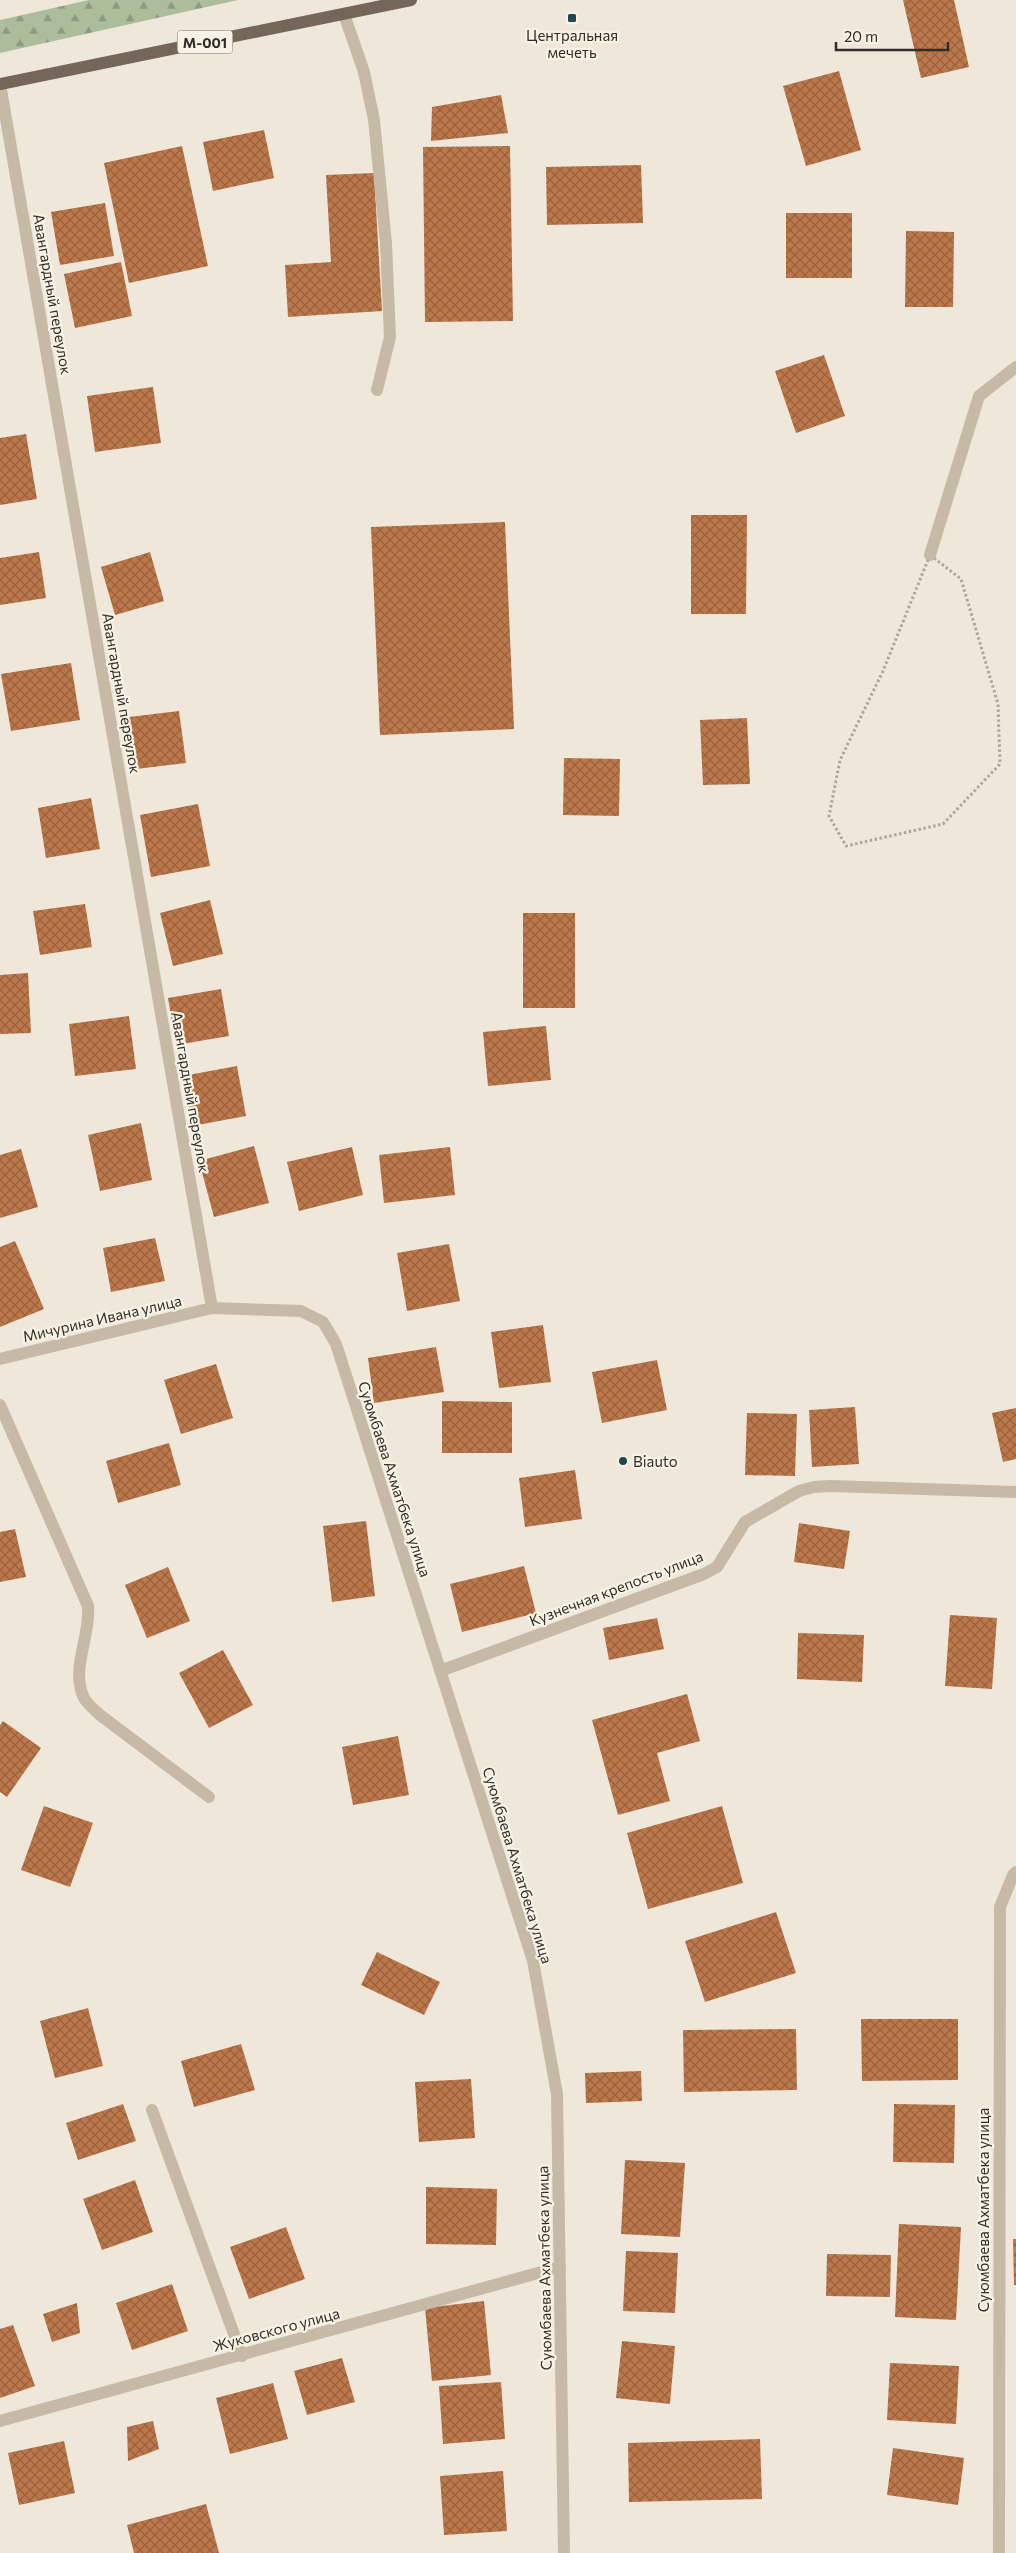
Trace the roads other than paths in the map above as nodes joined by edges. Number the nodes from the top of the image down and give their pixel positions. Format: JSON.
{"nodes":[{"id":1,"x":411,"y":0,"type":"edge"},
{"id":2,"x":344,"y":14,"type":"junction"},
{"id":3,"x":0,"y":84,"type":"edge"},
{"id":4,"x":1016,"y":367,"type":"edge"},
{"id":5,"x":377,"y":390,"type":"dead end"},
{"id":6,"x":930,"y":555,"type":"road end"},
{"id":7,"x":212,"y":1308,"type":"junction"},
{"id":8,"x":0,"y":1359,"type":"edge"},
{"id":9,"x":0,"y":1405,"type":"edge"},
{"id":10,"x":1016,"y":1492,"type":"edge"},
{"id":11,"x":440,"y":1671,"type":"junction"},
{"id":12,"x":209,"y":1797,"type":"dead end"},
{"id":13,"x":1016,"y":1872,"type":"edge"},
{"id":14,"x":152,"y":2110,"type":"dead end"},
{"id":15,"x":560,"y":2267,"type":"junction"},
{"id":16,"x":242,"y":2356,"type":"junction"},
{"id":17,"x":0,"y":2421,"type":"edge"},
{"id":18,"x":564,"y":2553,"type":"edge"},
{"id":19,"x":999,"y":2553,"type":"edge"}],
"edges":[{"from":1,"to":2,"type":"main road","number":"М-001"},
{"from":2,"to":3,"type":"main road","number":"М-001"},
{"from":2,"to":5,"type":"street"},
{"from":3,"to":7,"type":"street","name":"Авангардный переулок"},
{"from":4,"to":6,"type":"street"},
{"from":7,"to":8,"type":"street","name":"Мичурина Ивана улица"},
{"from":7,"to":11,"type":"street","name":"Суюмбаева Ахматбека улица"},
{"from":9,"to":12,"type":"street"},
{"from":10,"to":11,"type":"street","name":"Кузнечная крепость улица"},
{"from":11,"to":15,"type":"street","name":"Суюмбаева Ахматбека улица"},
{"from":13,"to":19,"type":"street","name":"Суюмбаева Ахматбека улица"},
{"from":14,"to":16,"type":"street"},
{"from":15,"to":16,"type":"street","name":"Жуковского улица"},
{"from":15,"to":18,"type":"street","name":"Суюмбаева Ахматбека улица"},
{"from":16,"to":17,"type":"street","name":"Жуковского улица"}]}
